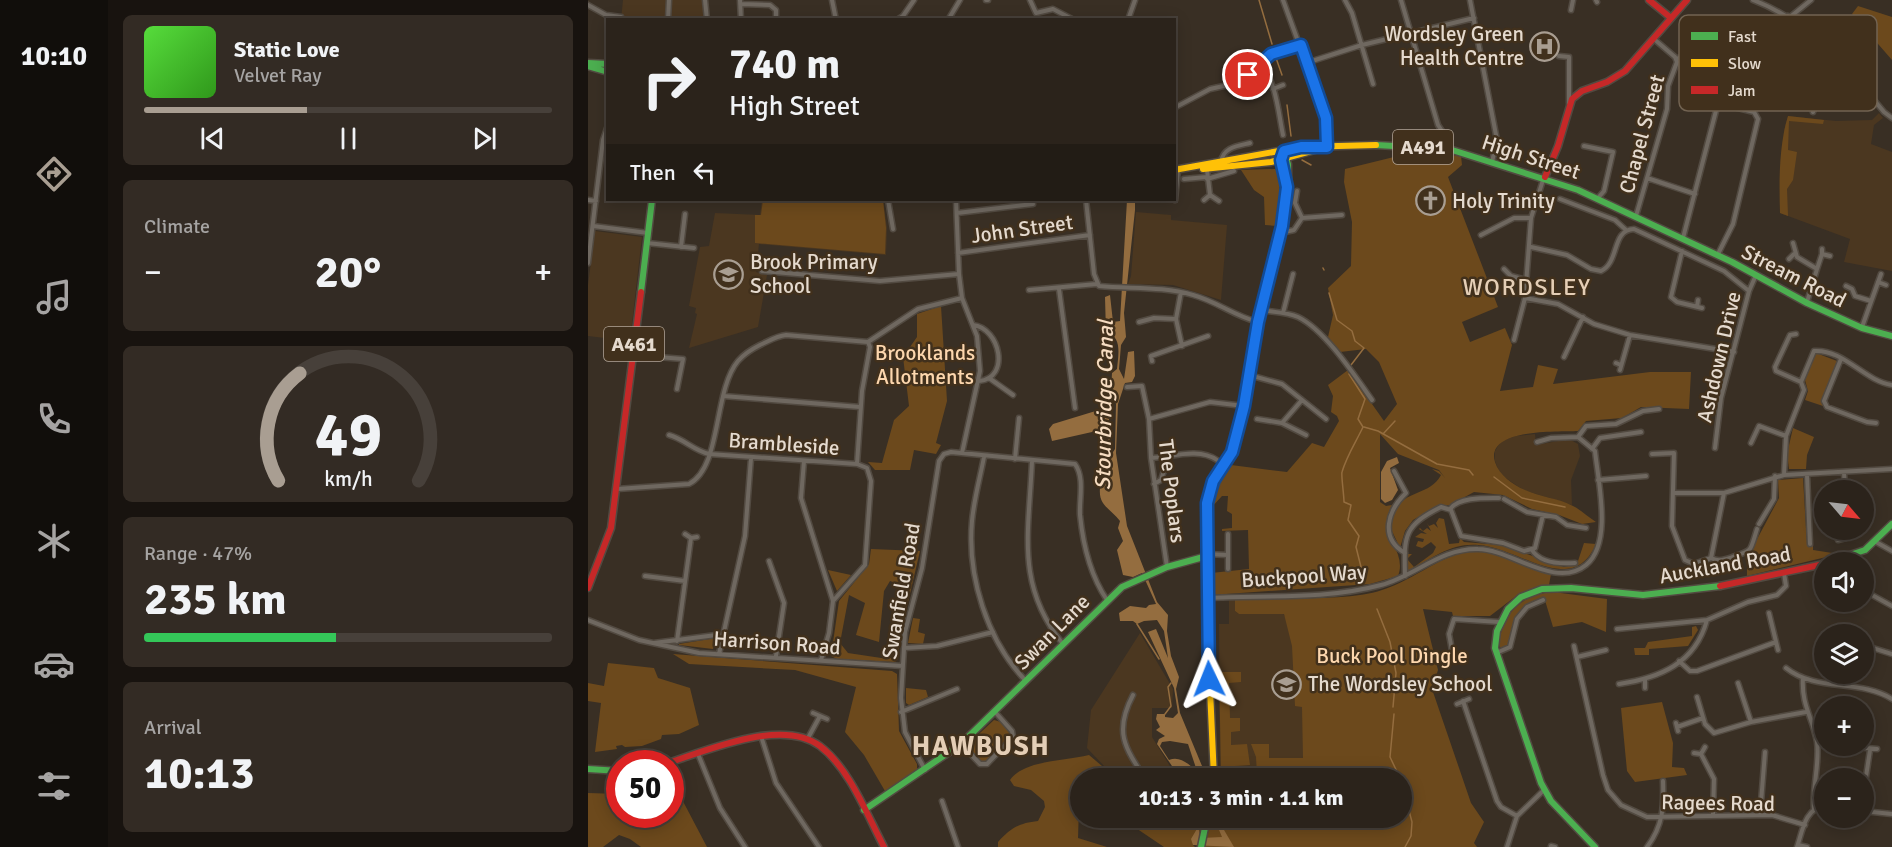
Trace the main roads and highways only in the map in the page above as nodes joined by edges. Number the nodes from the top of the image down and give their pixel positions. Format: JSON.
{"nodes":[{"id":1,"x":1649,"y":0,"type":"edge"},
{"id":2,"x":1687,"y":0,"type":"edge"},
{"id":3,"x":1671,"y":18,"type":"junction"},
{"id":4,"x":588,"y":64,"type":"edge"},
{"id":5,"x":606,"y":64,"type":"edge"},
{"id":6,"x":606,"y":71,"type":"edge"},
{"id":7,"x":1324,"y":147,"type":"junction"},
{"id":8,"x":1284,"y":151,"type":"junction"},
{"id":9,"x":1289,"y":158,"type":"junction"},
{"id":10,"x":1281,"y":160,"type":"junction"},
{"id":11,"x":1221,"y":164,"type":"junction"},
{"id":12,"x":1207,"y":166,"type":"junction"},
{"id":13,"x":1179,"y":169,"type":"edge"},
{"id":14,"x":1545,"y":177,"type":"junction"},
{"id":15,"x":1287,"y":187,"type":"junction"},
{"id":16,"x":652,"y":201,"type":"edge"},
{"id":17,"x":1683,"y":239,"type":"joint"},
{"id":18,"x":1892,"y":336,"type":"edge"},
{"id":19,"x":1892,"y":524,"type":"edge"},
{"id":20,"x":1859,"y":552,"type":"edge"},
{"id":21,"x":1206,"y":555,"type":"junction"},
{"id":22,"x":1814,"y":566,"type":"edge"},
{"id":23,"x":588,"y":588,"type":"edge"},
{"id":24,"x":684,"y":758,"type":"edge"},
{"id":25,"x":1214,"y":768,"type":"edge"},
{"id":26,"x":588,"y":769,"type":"edge"},
{"id":27,"x":606,"y":770,"type":"edge"},
{"id":28,"x":864,"y":810,"type":"junction"},
{"id":29,"x":1205,"y":828,"type":"edge"},
{"id":30,"x":884,"y":847,"type":"edge"},
{"id":31,"x":1201,"y":847,"type":"edge"},
{"id":32,"x":1594,"y":847,"type":"edge"}],
"edges":[{"from":1,"to":3,"type":"main road"},
{"from":2,"to":3,"type":"main road"},
{"from":3,"to":14,"type":"main road"},
{"from":4,"to":5,"type":"main road"},
{"from":4,"to":6,"type":"main road"},
{"from":7,"to":8,"type":"main road","name":"High Street","number":"A491"},
{"from":7,"to":9,"type":"main road","name":"High Street","number":"A491"},
{"from":7,"to":14,"type":"main road","name":"High Street","number":"A491"},
{"from":8,"to":9,"type":"main road"},
{"from":8,"to":10,"type":"main road"},
{"from":8,"to":11,"type":"main road","name":"High Street","number":"A491"},
{"from":9,"to":10,"type":"main road","name":"High Street","number":"A491"},
{"from":9,"to":15,"type":"main road"},
{"from":10,"to":11,"type":"main road","name":"High Street","number":"A491"},
{"from":10,"to":15,"type":"main road"},
{"from":11,"to":12,"type":"main road","name":"High Street","number":"A491"},
{"from":12,"to":13,"type":"main road","name":"High Street","number":"A491"},
{"from":12,"to":13,"type":"main road","name":"High Street","number":"A491"},
{"from":14,"to":17,"type":"main road","name":"High Street","number":"A491"},
{"from":15,"to":21,"type":"main road"},
{"from":16,"to":23,"type":"main road","number":"A461"},
{"from":17,"to":18,"type":"main road","name":"Stream Road","number":"A491"},
{"from":19,"to":20,"type":"main road"},
{"from":21,"to":25,"type":"main road"},
{"from":21,"to":28,"type":"main road","name":"Swan Lane"},
{"from":22,"to":32,"type":"main road","name":"Auckland Road"},
{"from":24,"to":28,"type":"main road"},
{"from":26,"to":27,"type":"main road"},
{"from":28,"to":30,"type":"main road"},
{"from":29,"to":31,"type":"main road"}]}
